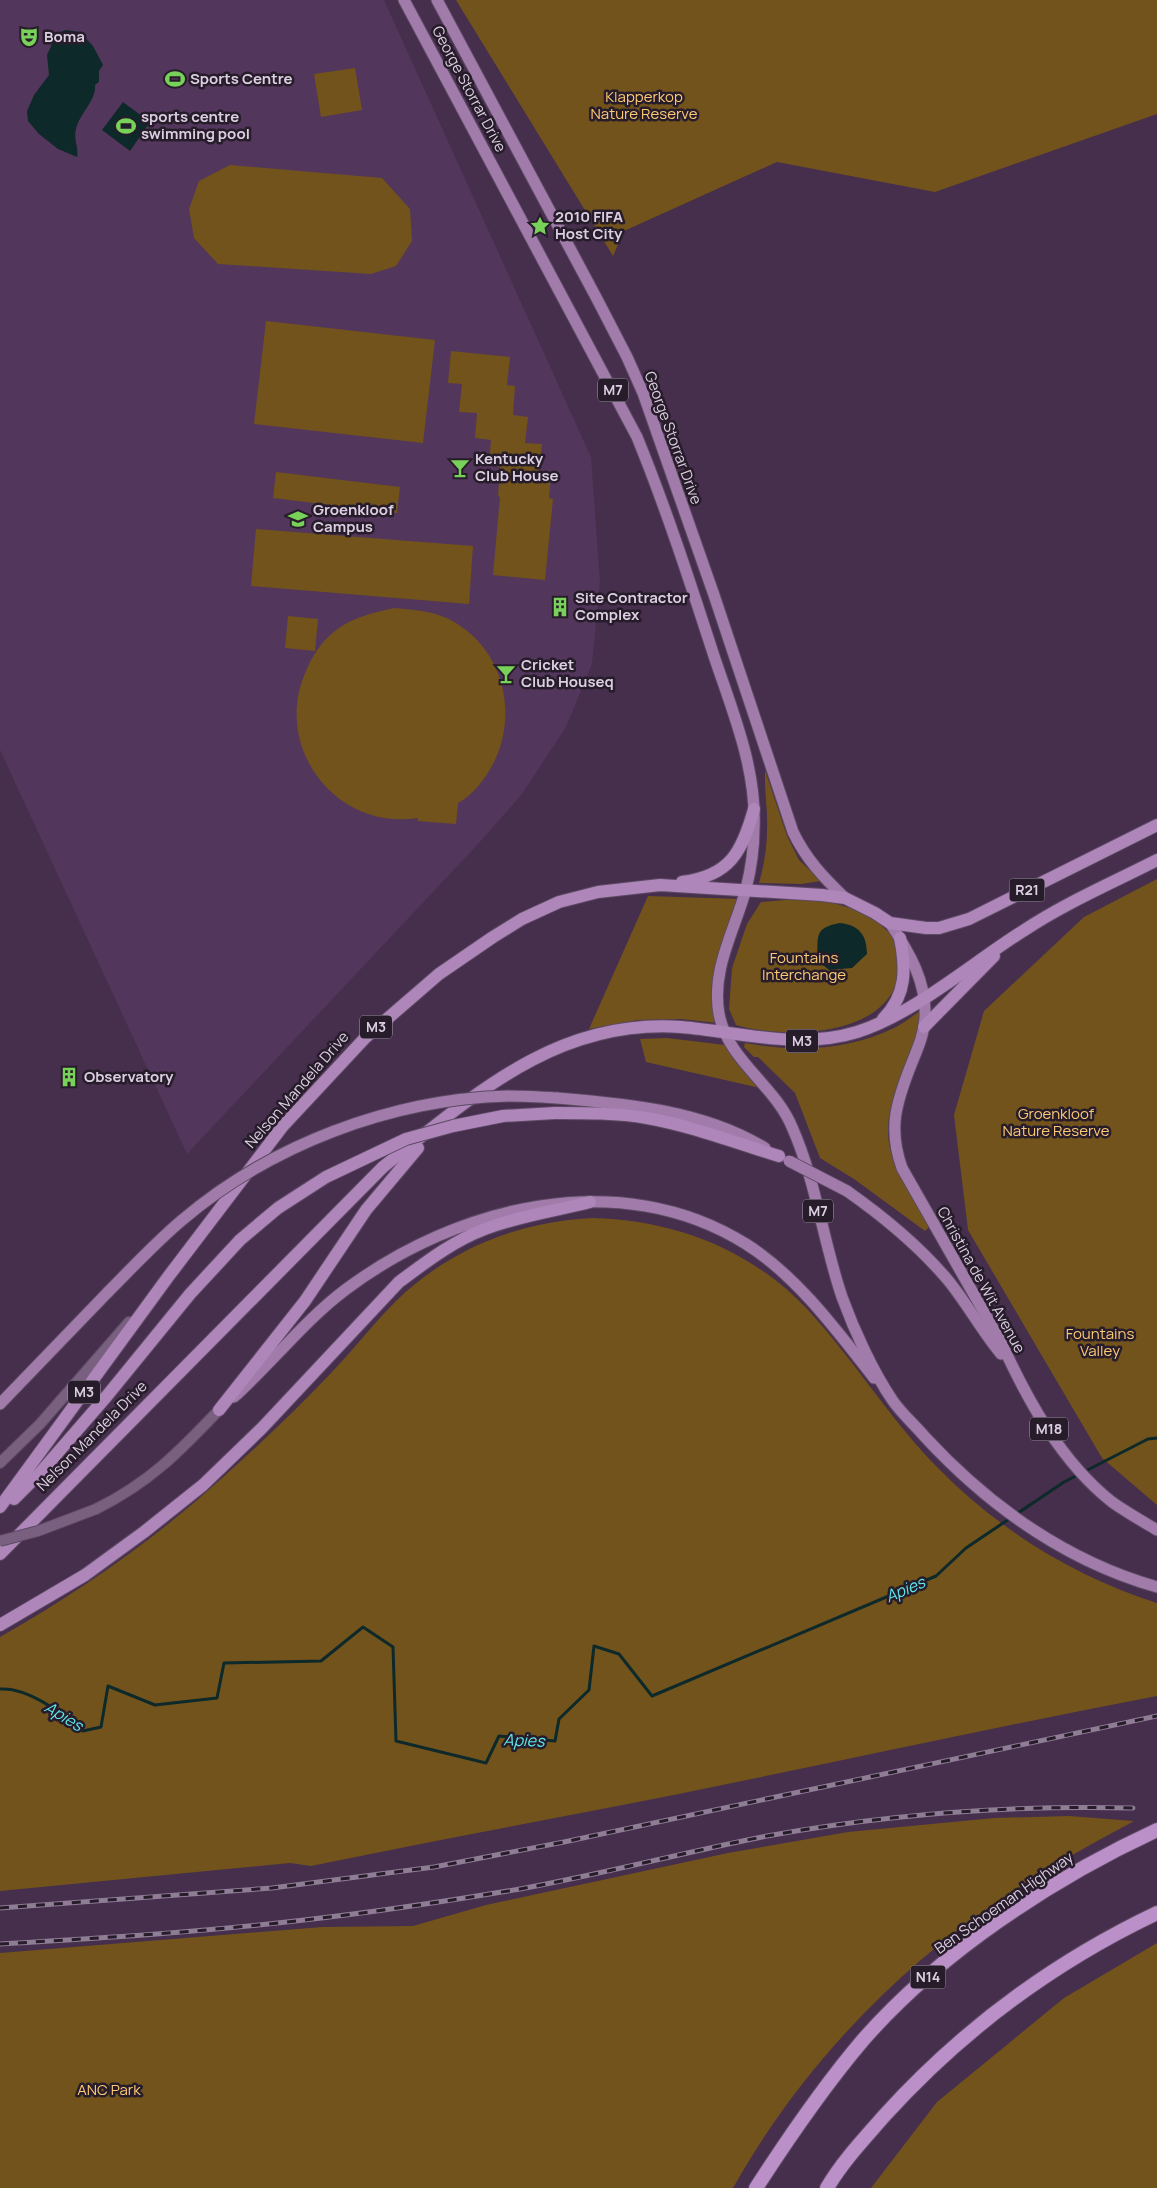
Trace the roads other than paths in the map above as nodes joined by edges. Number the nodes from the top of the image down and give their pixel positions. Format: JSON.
{"nodes":[{"id":1,"x":404,"y":0,"type":"edge"},
{"id":2,"x":437,"y":0,"type":"edge"},
{"id":3,"x":754,"y":809,"type":"junction"},
{"id":4,"x":1157,"y":825,"type":"edge"},
{"id":5,"x":1157,"y":860,"type":"edge"},
{"id":6,"x":660,"y":885,"type":"junction"},
{"id":7,"x":746,"y":890,"type":"junction"},
{"id":8,"x":845,"y":898,"type":"junction"},
{"id":9,"x":890,"y":923,"type":"junction"},
{"id":10,"x":900,"y":938,"type":"junction"},
{"id":11,"x":1005,"y":942,"type":"junction"},
{"id":12,"x":923,"y":998,"type":"junction"},
{"id":13,"x":878,"y":1025,"type":"junction"},
{"id":14,"x":924,"y":1027,"type":"junction"},
{"id":15,"x":724,"y":1032,"type":"junction"},
{"id":16,"x":449,"y":1115,"type":"junction"},
{"id":17,"x":784,"y":1159,"type":"junction"},
{"id":18,"x":590,"y":1202,"type":"junction"},
{"id":19,"x":168,"y":1277,"type":"junction"},
{"id":20,"x":1011,"y":1367,"type":"junction"},
{"id":21,"x":894,"y":1402,"type":"junction"},
{"id":22,"x":0,"y":1404,"type":"edge"},
{"id":23,"x":219,"y":1410,"type":"junction"},
{"id":24,"x":0,"y":1463,"type":"edge"},
{"id":25,"x":0,"y":1507,"type":"edge"},
{"id":26,"x":0,"y":1513,"type":"edge"},
{"id":27,"x":1157,"y":1530,"type":"edge"},
{"id":28,"x":0,"y":1541,"type":"edge"},
{"id":29,"x":0,"y":1554,"type":"edge"},
{"id":30,"x":1157,"y":1587,"type":"edge"},
{"id":31,"x":0,"y":1625,"type":"edge"},
{"id":32,"x":1157,"y":1830,"type":"edge"},
{"id":33,"x":1157,"y":1913,"type":"edge"},
{"id":34,"x":756,"y":2188,"type":"edge"},
{"id":35,"x":827,"y":2188,"type":"edge"}],
"edges":[{"from":1,"to":3,"type":"main road","name":"George Storrar Drive","number":"M7"},
{"from":2,"to":8,"type":"main road","name":"George Storrar Drive","number":"M7"},
{"from":3,"to":6,"type":"highway"},
{"from":3,"to":7,"type":"main road","name":"George Storrar Drive","number":"M7"},
{"from":4,"to":9,"type":"highway","number":"R21"},
{"from":5,"to":11,"type":"highway","number":"R21"},
{"from":6,"to":7,"type":"highway","name":"Nelson Mandela Drive","number":"M3"},
{"from":6,"to":19,"type":"highway","name":"Nelson Mandela Drive","number":"M3"},
{"from":7,"to":8,"type":"highway","number":"M3"},
{"from":7,"to":15,"type":"main road","number":"M7"},
{"from":8,"to":9,"type":"highway","number":"M7"},
{"from":9,"to":10,"type":"main road","number":"M7"},
{"from":10,"to":12,"type":"main road","number":"M7"},
{"from":10,"to":13,"type":"highway"},
{"from":11,"to":12,"type":"highway","number":"R21"},
{"from":11,"to":14,"type":"highway"},
{"from":12,"to":13,"type":"highway","number":"M3"},
{"from":12,"to":14,"type":"main road","name":"Christina de Wit Avenue","number":"M7"},
{"from":13,"to":15,"type":"highway","number":"M3"},
{"from":14,"to":20,"type":"main road","name":"Christina de Wit Avenue","number":"M7"},
{"from":15,"to":16,"type":"highway","name":"Nelson Mandela Drive","number":"M3"},
{"from":15,"to":21,"type":"main road","number":"M7"},
{"from":16,"to":23,"type":"highway"},
{"from":16,"to":29,"type":"highway","name":"Nelson Mandela Drive","number":"M3"},
{"from":17,"to":20,"type":"main road","bridge":true},
{"from":17,"to":22,"type":"main road","bridge":true},
{"from":17,"to":26,"type":"highway","bridge":true},
{"from":18,"to":21,"type":"main road"},
{"from":18,"to":23,"type":"main road"},
{"from":18,"to":31,"type":"highway"},
{"from":19,"to":24,"type":"main road"},
{"from":19,"to":25,"type":"highway","name":"Nelson Mandela Drive","number":"M3"},
{"from":20,"to":27,"type":"main road","name":"Christina de Wit Avenue","number":"M18"},
{"from":21,"to":30,"type":"main road"},
{"from":23,"to":28,"type":"main road","bridge":true},
{"from":32,"to":34,"type":"highway","name":"Ben Schoeman Highway","number":"N14"},
{"from":33,"to":35,"type":"highway"}]}
